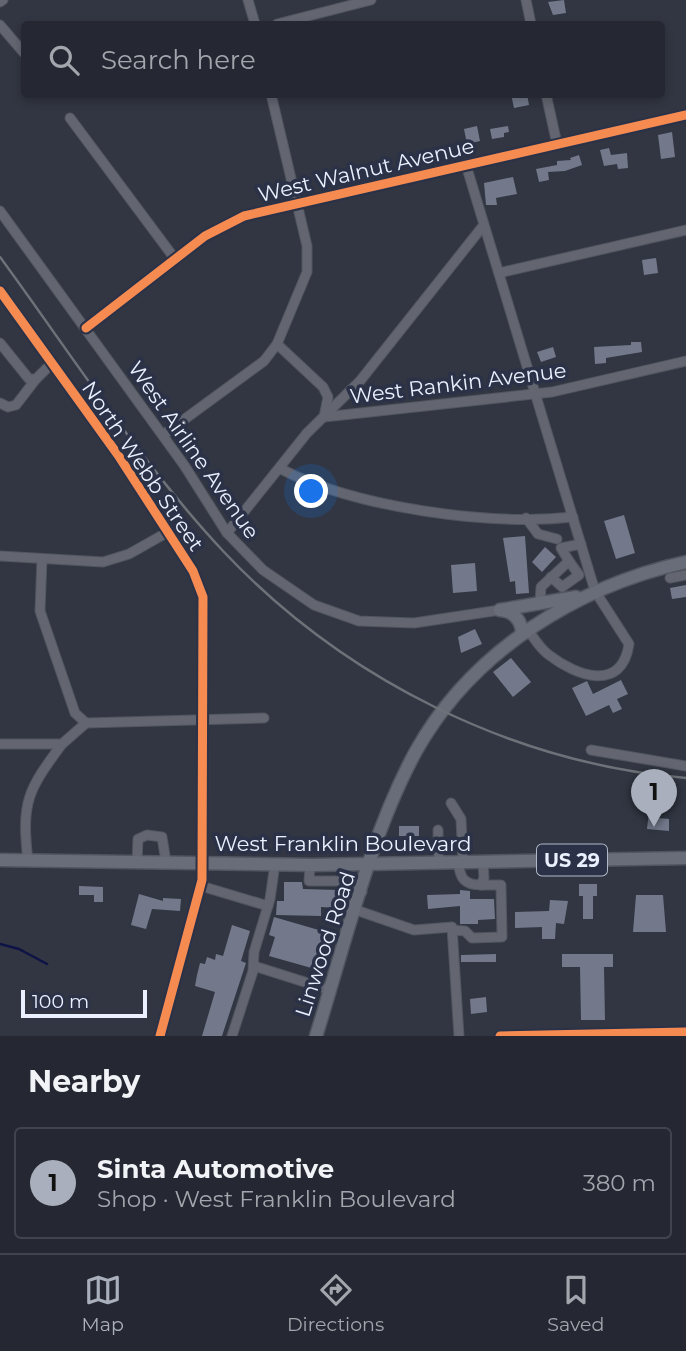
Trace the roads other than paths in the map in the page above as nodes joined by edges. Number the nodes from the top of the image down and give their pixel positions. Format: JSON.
{"nodes":[{"id":1,"x":248,"y":0,"type":"edge"},
{"id":2,"x":370,"y":0,"type":"edge"},
{"id":3,"x":526,"y":0,"type":"edge"},
{"id":4,"x":254,"y":21,"type":"edge"},
{"id":5,"x":289,"y":21,"type":"edge"},
{"id":6,"x":530,"y":21,"type":"edge"},
{"id":7,"x":0,"y":26,"type":"edge"},
{"id":8,"x":21,"y":50,"type":"edge"},
{"id":9,"x":272,"y":98,"type":"edge"},
{"id":10,"x":547,"y":98,"type":"edge"},
{"id":11,"x":685,"y":115,"type":"edge"},
{"id":12,"x":70,"y":118,"type":"dead end"},
{"id":13,"x":686,"y":127,"type":"edge"},
{"id":14,"x":557,"y":144,"type":"junction"},
{"id":15,"x":466,"y":165,"type":"junction"},
{"id":16,"x":297,"y":204,"type":"junction"},
{"id":17,"x":0,"y":211,"type":"edge"},
{"id":18,"x":483,"y":226,"type":"junction"},
{"id":19,"x":686,"y":230,"type":"edge"},
{"id":20,"x":175,"y":259,"type":"junction"},
{"id":21,"x":499,"y":273,"type":"junction"},
{"id":22,"x":0,"y":291,"type":"edge"},
{"id":23,"x":86,"y":328,"type":"junction"},
{"id":24,"x":0,"y":343,"type":"edge"},
{"id":25,"x":277,"y":344,"type":"junction"},
{"id":26,"x":686,"y":360,"type":"edge"},
{"id":27,"x":52,"y":363,"type":"junction"},
{"id":28,"x":36,"y":379,"type":"junction"},
{"id":29,"x":534,"y":394,"type":"junction"},
{"id":30,"x":0,"y":403,"type":"edge"},
{"id":31,"x":324,"y":417,"type":"junction"},
{"id":32,"x":163,"y":435,"type":"junction"},
{"id":33,"x":281,"y":469,"type":"junction"},
{"id":34,"x":573,"y":517,"type":"junction"},
{"id":35,"x":526,"y":518,"type":"junction"},
{"id":36,"x":556,"y":519,"type":"junction"},
{"id":37,"x":168,"y":532,"type":"junction"},
{"id":38,"x":227,"y":533,"type":"junction"},
{"id":39,"x":559,"y":544,"type":"junction"},
{"id":40,"x":581,"y":544,"type":"junction"},
{"id":41,"x":0,"y":556,"type":"edge"},
{"id":42,"x":42,"y":559,"type":"junction"},
{"id":43,"x":569,"y":561,"type":"junction"},
{"id":44,"x":686,"y":562,"type":"edge"},
{"id":45,"x":589,"y":570,"type":"junction"},
{"id":46,"x":579,"y":575,"type":"junction"},
{"id":47,"x":686,"y":575,"type":"edge"},
{"id":48,"x":551,"y":577,"type":"junction"},
{"id":49,"x":670,"y":578,"type":"dead end"},
{"id":50,"x":562,"y":587,"type":"junction"},
{"id":51,"x":590,"y":593,"type":"junction"},
{"id":52,"x":569,"y":598,"type":"junction"},
{"id":53,"x":541,"y":602,"type":"junction"},
{"id":54,"x":517,"y":606,"type":"junction"},
{"id":55,"x":500,"y":610,"type":"junction"},
{"id":56,"x":540,"y":621,"type":"junction"},
{"id":57,"x":525,"y":632,"type":"junction"},
{"id":58,"x":264,"y":718,"type":"dead end"},
{"id":59,"x":203,"y":720,"type":"junction"},
{"id":60,"x":86,"y":723,"type":"junction"},
{"id":61,"x":0,"y":744,"type":"edge"},
{"id":62,"x":62,"y":744,"type":"junction"},
{"id":63,"x":591,"y":750,"type":"dead end"},
{"id":64,"x":686,"y":766,"type":"edge"},
{"id":65,"x":451,"y":803,"type":"dead end"},
{"id":66,"x":438,"y":830,"type":"dead end"},
{"id":67,"x":686,"y":858,"type":"edge"},
{"id":68,"x":0,"y":860,"type":"edge"},
{"id":69,"x":29,"y":861,"type":"junction"},
{"id":70,"x":137,"y":862,"type":"junction"},
{"id":71,"x":460,"y":862,"type":"junction"},
{"id":72,"x":483,"y":862,"type":"junction"},
{"id":73,"x":166,"y":863,"type":"junction"},
{"id":74,"x":203,"y":863,"type":"junction"},
{"id":75,"x":371,"y":863,"type":"junction"},
{"id":76,"x":439,"y":863,"type":"junction"},
{"id":77,"x":275,"y":864,"type":"junction"},
{"id":78,"x":310,"y":864,"type":"junction"},
{"id":79,"x":481,"y":885,"type":"junction"},
{"id":80,"x":201,"y":886,"type":"junction"},
{"id":81,"x":362,"y":892,"type":"junction"},
{"id":82,"x":268,"y":906,"type":"junction"},
{"id":83,"x":356,"y":909,"type":"junction"},
{"id":84,"x":452,"y":930,"type":"junction"},
{"id":85,"x":254,"y":967,"type":"junction"},
{"id":86,"x":330,"y":990,"type":"junction"},
{"id":87,"x":686,"y":1032,"type":"edge"},
{"id":88,"x":160,"y":1036,"type":"edge"},
{"id":89,"x":232,"y":1036,"type":"edge"},
{"id":90,"x":316,"y":1036,"type":"edge"},
{"id":91,"x":459,"y":1036,"type":"edge"},
{"id":92,"x":500,"y":1036,"type":"edge"}],
"edges":[{"from":1,"to":4,"type":"street"},
{"from":2,"to":5,"type":"street"},
{"from":3,"to":6,"type":"street"},
{"from":7,"to":8,"type":"street"},
{"from":9,"to":16,"type":"street"},
{"from":10,"to":14,"type":"street"},
{"from":11,"to":13,"type":"street"},
{"from":11,"to":14,"type":"street","name":"West Walnut Avenue"},
{"from":12,"to":20,"type":"street"},
{"from":14,"to":15,"type":"street","name":"West Walnut Avenue"},
{"from":15,"to":16,"type":"street","name":"West Walnut Avenue"},
{"from":15,"to":18,"type":"street"},
{"from":16,"to":20,"type":"street","name":"West Walnut Avenue"},
{"from":16,"to":25,"type":"street"},
{"from":17,"to":23,"type":"street","name":"West Airline Avenue"},
{"from":18,"to":21,"type":"street"},
{"from":18,"to":31,"type":"street"},
{"from":19,"to":21,"type":"street"},
{"from":20,"to":23,"type":"street","name":"West Walnut Avenue"},
{"from":21,"to":29,"type":"street"},
{"from":22,"to":27,"type":"street","name":"North Webb Street"},
{"from":23,"to":32,"type":"street","name":"West Airline Avenue"},
{"from":24,"to":28,"type":"street"},
{"from":25,"to":31,"type":"street","name":"West Rankin Avenue"},
{"from":25,"to":32,"type":"street"},
{"from":26,"to":29,"type":"street","name":"West Rankin Avenue"},
{"from":27,"to":28,"type":"street"},
{"from":27,"to":37,"type":"street","name":"North Webb Street"},
{"from":28,"to":30,"type":"street"},
{"from":29,"to":31,"type":"street","name":"West Rankin Avenue"},
{"from":29,"to":34,"type":"street"},
{"from":31,"to":33,"type":"street"},
{"from":32,"to":38,"type":"street","name":"West Airline Avenue"},
{"from":33,"to":35,"type":"street"},
{"from":33,"to":38,"type":"street"},
{"from":34,"to":36,"type":"street"},
{"from":34,"to":40,"type":"street"},
{"from":35,"to":36,"type":"street"},
{"from":35,"to":39,"type":"street"},
{"from":36,"to":39,"type":"street"},
{"from":37,"to":42,"type":"street"},
{"from":37,"to":59,"type":"street","name":"North Webb Street"},
{"from":38,"to":55,"type":"street","name":"West Airline Avenue"},
{"from":39,"to":40,"type":"street"},
{"from":39,"to":43,"type":"street"},
{"from":40,"to":45,"type":"street"},
{"from":41,"to":42,"type":"street"},
{"from":42,"to":60,"type":"street"},
{"from":43,"to":46,"type":"street"},
{"from":43,"to":48,"type":"street"},
{"from":44,"to":51,"type":"main road"},
{"from":45,"to":46,"type":"street"},
{"from":45,"to":51,"type":"street"},
{"from":46,"to":50,"type":"street"},
{"from":47,"to":49,"type":"street"},
{"from":48,"to":50,"type":"street"},
{"from":48,"to":53,"type":"street"},
{"from":50,"to":52,"type":"street"},
{"from":51,"to":52,"type":"main road"},
{"from":51,"to":56,"type":"main road","name":"Linwood Road"},
{"from":51,"to":57,"type":"street"},
{"from":52,"to":53,"type":"main road"},
{"from":53,"to":54,"type":"main road"},
{"from":54,"to":55,"type":"main road"},
{"from":54,"to":56,"type":"main road"},
{"from":55,"to":57,"type":"main road"},
{"from":56,"to":57,"type":"main road","name":"Linwood Road"},
{"from":57,"to":75,"type":"main road","name":"Linwood Road"},
{"from":58,"to":59,"type":"street"},
{"from":59,"to":60,"type":"street"},
{"from":59,"to":74,"type":"street","name":"North Webb Street"},
{"from":60,"to":62,"type":"street"},
{"from":61,"to":62,"type":"street"},
{"from":62,"to":69,"type":"street"},
{"from":63,"to":64,"type":"street"},
{"from":65,"to":71,"type":"street"},
{"from":66,"to":76,"type":"street"},
{"from":67,"to":72,"type":"main road","name":"West Franklin Boulevard","number":"US 29"},
{"from":68,"to":69,"type":"main road","name":"West Franklin Boulevard","number":"US 29"},
{"from":69,"to":70,"type":"main road","name":"West Franklin Boulevard","number":"US 29"},
{"from":70,"to":73,"type":"main road","name":"West Franklin Boulevard","number":"US 29"},
{"from":70,"to":73,"type":"street"},
{"from":71,"to":72,"type":"main road","name":"West Franklin Boulevard","number":"US 29"},
{"from":71,"to":76,"type":"main road","name":"West Franklin Boulevard","number":"US 29"},
{"from":71,"to":79,"type":"street"},
{"from":72,"to":79,"type":"street"},
{"from":73,"to":74,"type":"main road","name":"West Franklin Boulevard","number":"US 29"},
{"from":74,"to":77,"type":"main road","name":"West Franklin Boulevard","number":"US 29"},
{"from":74,"to":80,"type":"street","name":"North Webb Street"},
{"from":75,"to":76,"type":"main road","name":"West Franklin Boulevard","number":"US 29"},
{"from":75,"to":78,"type":"main road","name":"West Franklin Boulevard","number":"US 29"},
{"from":75,"to":81,"type":"main road","name":"Linwood Road"},
{"from":77,"to":78,"type":"main road","name":"West Franklin Boulevard","number":"US 29"},
{"from":77,"to":82,"type":"street"},
{"from":78,"to":81,"type":"street"},
{"from":79,"to":84,"type":"street"},
{"from":80,"to":82,"type":"street"},
{"from":80,"to":88,"type":"street","name":"North Webb Street"},
{"from":81,"to":83,"type":"main road","name":"Linwood Road"},
{"from":82,"to":85,"type":"street"},
{"from":83,"to":84,"type":"street"},
{"from":83,"to":86,"type":"main road","name":"Linwood Road"},
{"from":84,"to":91,"type":"street"},
{"from":85,"to":86,"type":"street"},
{"from":85,"to":89,"type":"street"},
{"from":86,"to":90,"type":"main road","name":"Linwood Road"},
{"from":87,"to":92,"type":"street"}]}
